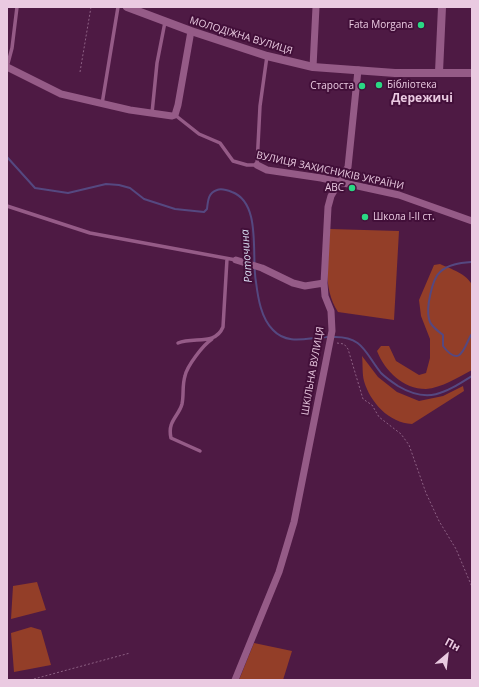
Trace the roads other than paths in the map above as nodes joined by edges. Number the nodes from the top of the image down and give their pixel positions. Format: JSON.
{"nodes":[{"id":1,"x":17,"y":7,"type":"edge"},
{"id":2,"x":118,"y":7,"type":"edge"},
{"id":3,"x":127,"y":7,"type":"edge"},
{"id":4,"x":316,"y":7,"type":"edge"},
{"id":5,"x":442,"y":7,"type":"edge"},
{"id":6,"x":166,"y":22,"type":"junction"},
{"id":7,"x":191,"y":31,"type":"junction"},
{"id":8,"x":267,"y":56,"type":"junction"},
{"id":9,"x":7,"y":67,"type":"edge"},
{"id":10,"x":314,"y":67,"type":"junction"},
{"id":11,"x":358,"y":70,"type":"junction"},
{"id":12,"x":439,"y":72,"type":"junction"},
{"id":13,"x":472,"y":72,"type":"edge"},
{"id":14,"x":102,"y":104,"type":"junction"},
{"id":15,"x":152,"y":113,"type":"junction"},
{"id":16,"x":174,"y":115,"type":"junction"},
{"id":17,"x":257,"y":165,"type":"junction"},
{"id":18,"x":338,"y":183,"type":"junction"},
{"id":19,"x":7,"y":206,"type":"edge"},
{"id":20,"x":472,"y":221,"type":"edge"},
{"id":21,"x":227,"y":259,"type":"junction"},
{"id":22,"x":236,"y":260,"type":"joint"},
{"id":23,"x":324,"y":284,"type":"junction"},
{"id":24,"x":212,"y":339,"type":"junction"},
{"id":25,"x":178,"y":342,"type":"dead end"},
{"id":26,"x":200,"y":451,"type":"dead end"},
{"id":27,"x":235,"y":680,"type":"edge"}],
"edges":[{"from":1,"to":9,"type":"lane"},
{"from":2,"to":14,"type":"lane"},
{"from":3,"to":6,"type":"street","name":"МОЛОДІЖНА ВУЛИЦЯ"},
{"from":4,"to":10,"type":"street"},
{"from":5,"to":12,"type":"street"},
{"from":6,"to":7,"type":"street","name":"МОЛОДІЖНА ВУЛИЦЯ"},
{"from":6,"to":15,"type":"lane"},
{"from":7,"to":8,"type":"street","name":"МОЛОДІЖНА ВУЛИЦЯ"},
{"from":7,"to":16,"type":"street"},
{"from":8,"to":10,"type":"street","name":"МОЛОДІЖНА ВУЛИЦЯ"},
{"from":8,"to":17,"type":"lane"},
{"from":9,"to":14,"type":"street"},
{"from":10,"to":11,"type":"street","name":"МОЛОДІЖНА ВУЛИЦЯ"},
{"from":11,"to":12,"type":"street","name":"МОЛОДІЖНА ВУЛИЦЯ"},
{"from":11,"to":18,"type":"street","name":"ШКІЛЬНА ВУЛИЦЯ"},
{"from":12,"to":13,"type":"street","name":"МОЛОДІЖНА ВУЛИЦЯ"},
{"from":14,"to":15,"type":"street"},
{"from":15,"to":16,"type":"street"},
{"from":16,"to":17,"type":"lane","name":"ВУЛИЦЯ ЗАХИСНИКІВ УКРАЇНИ"},
{"from":17,"to":18,"type":"street","name":"ВУЛИЦЯ ЗАХИСНИКІВ УКРАЇНИ"},
{"from":18,"to":20,"type":"street","name":"ВУЛИЦЯ ЗАХИСНИКІВ УКРАЇНИ"},
{"from":18,"to":23,"type":"street","name":"ШКІЛЬНА ВУЛИЦЯ"},
{"from":19,"to":21,"type":"lane"},
{"from":21,"to":22,"type":"lane"},
{"from":21,"to":24,"type":"lane"},
{"from":22,"to":23,"type":"street"},
{"from":23,"to":27,"type":"street","name":"ШКІЛЬНА ВУЛИЦЯ"},
{"from":24,"to":25,"type":"lane"},
{"from":24,"to":26,"type":"lane"}]}
